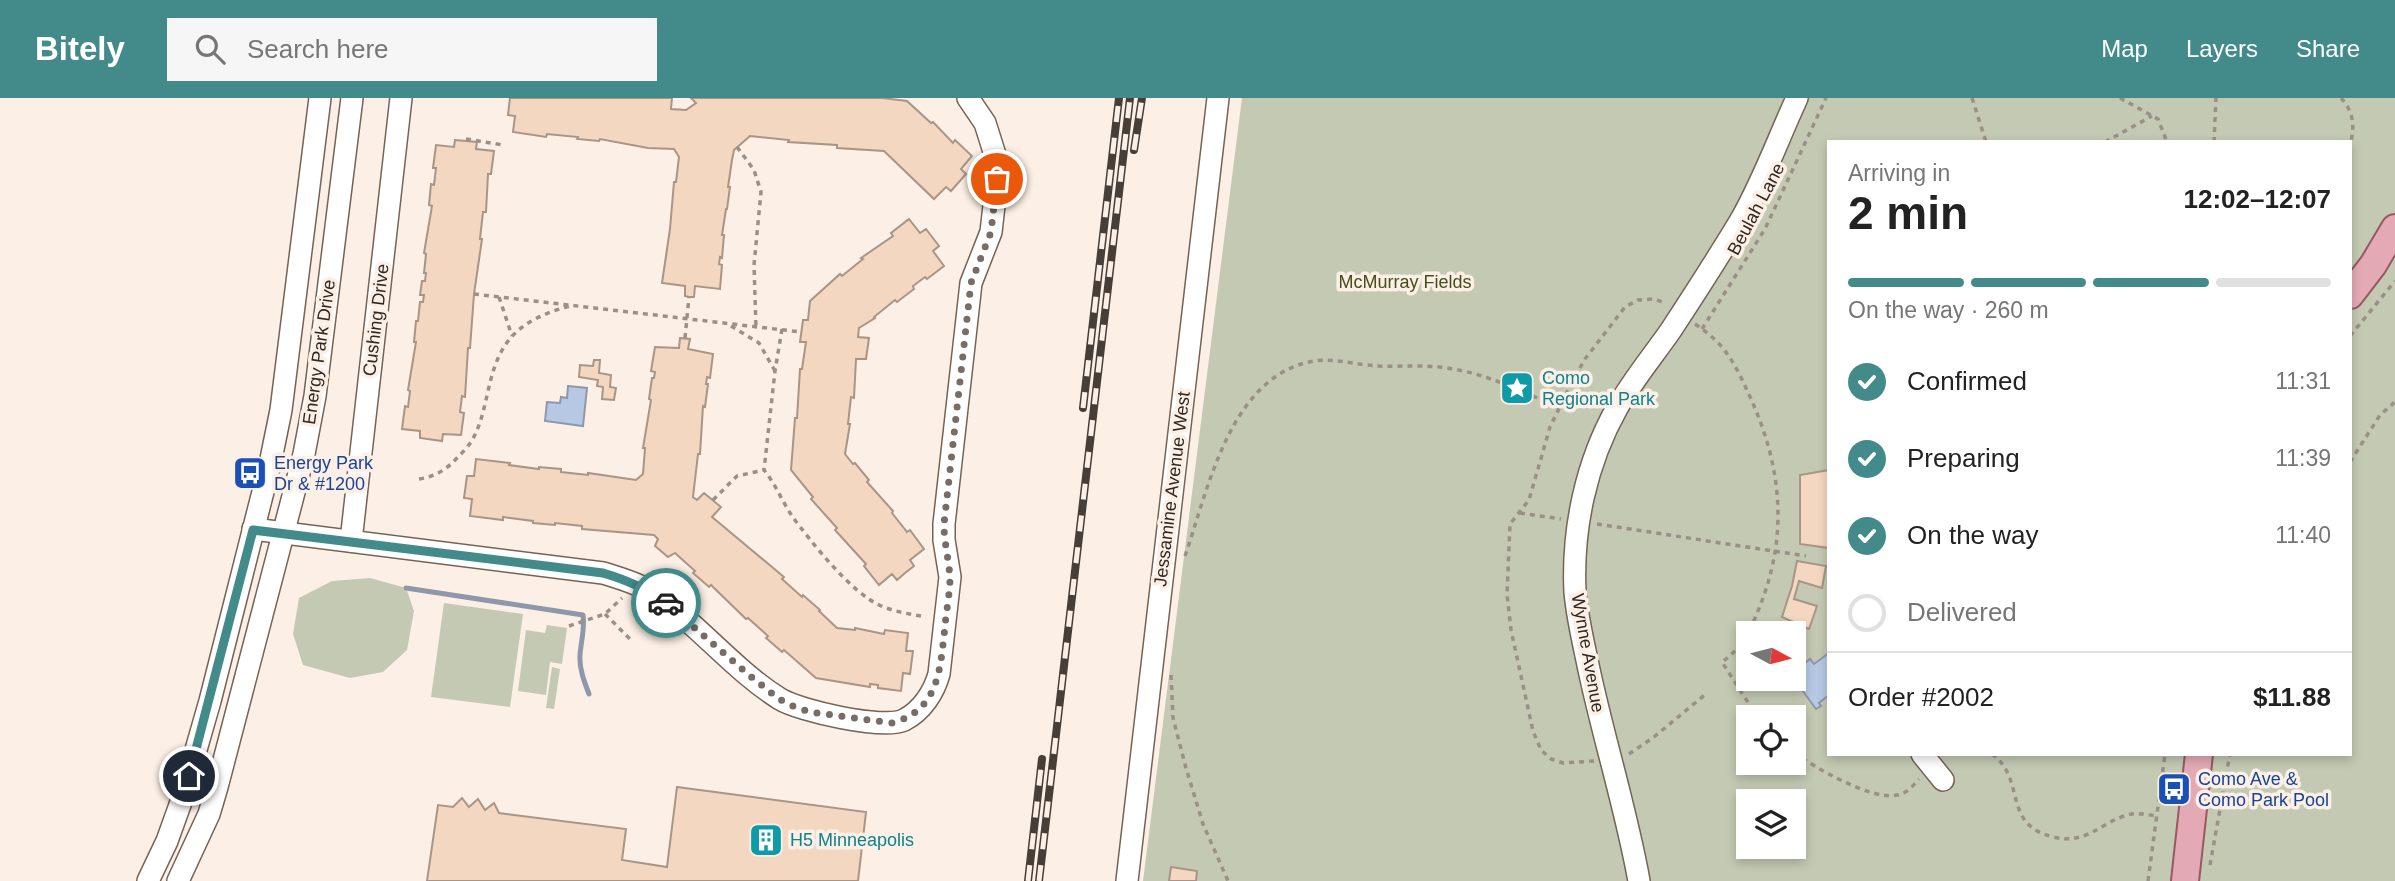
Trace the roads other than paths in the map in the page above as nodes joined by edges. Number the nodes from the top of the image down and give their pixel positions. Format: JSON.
{"nodes":[{"id":1,"x":320,"y":98,"type":"edge"},
{"id":2,"x":352,"y":98,"type":"edge"},
{"id":3,"x":401,"y":98,"type":"edge"},
{"id":4,"x":968,"y":98,"type":"edge"},
{"id":5,"x":1218,"y":98,"type":"edge"},
{"id":6,"x":1797,"y":98,"type":"edge"},
{"id":7,"x":2395,"y":228,"type":"edge"},
{"id":8,"x":2352,"y":292,"type":"edge"},
{"id":9,"x":253,"y":530,"type":"junction"},
{"id":10,"x":284,"y":533,"type":"junction"},
{"id":11,"x":351,"y":541,"type":"junction"},
{"id":12,"x":2199,"y":756,"type":"edge"},
{"id":13,"x":148,"y":881,"type":"edge"},
{"id":14,"x":178,"y":881,"type":"edge"},
{"id":15,"x":1127,"y":881,"type":"edge"},
{"id":16,"x":1639,"y":881,"type":"edge"},
{"id":17,"x":2185,"y":881,"type":"edge"}],
"edges":[{"from":1,"to":9,"type":"street","name":"Energy Park Drive"},
{"from":2,"to":10,"type":"street","name":"Energy Park Drive"},
{"from":3,"to":11,"type":"street","name":"Cushing Drive"},
{"from":4,"to":11,"type":"street"},
{"from":5,"to":15,"type":"street","name":"Jessamine Avenue West"},
{"from":6,"to":16,"type":"street","name":"Wynne Avenue"},
{"from":7,"to":8,"type":"main road"},
{"from":9,"to":10,"type":"street"},
{"from":9,"to":13,"type":"street","name":"Energy Park Drive"},
{"from":10,"to":11,"type":"street"},
{"from":10,"to":14,"type":"street","name":"Energy Park Drive"},
{"from":12,"to":17,"type":"main road"}]}
